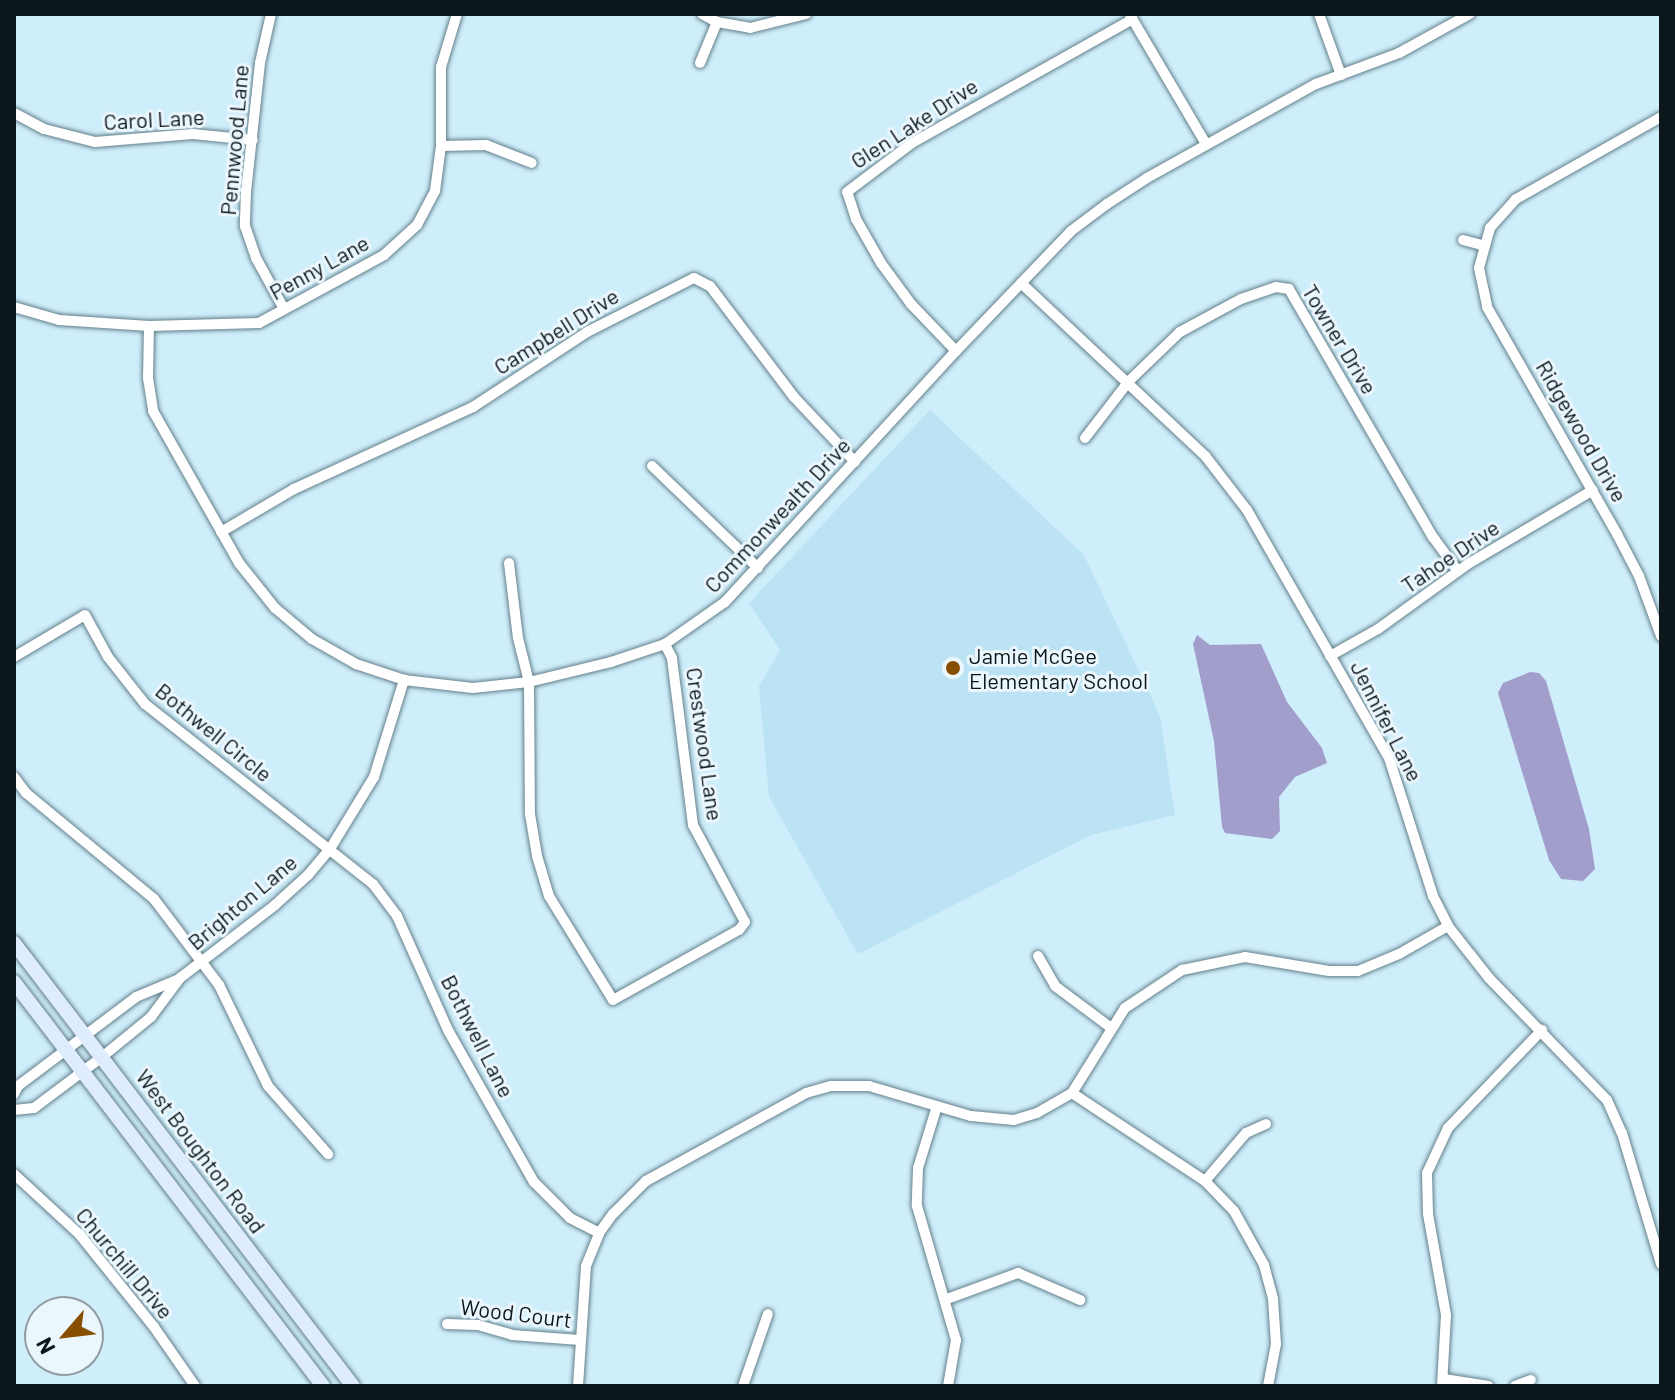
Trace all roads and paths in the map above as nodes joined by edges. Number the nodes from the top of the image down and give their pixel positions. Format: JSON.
{"nodes":[{"id":1,"x":271,"y":14,"type":"edge"},
{"id":2,"x":457,"y":14,"type":"edge"},
{"id":3,"x":702,"y":14,"type":"edge"},
{"id":4,"x":806,"y":14,"type":"edge"},
{"id":5,"x":1319,"y":14,"type":"edge"},
{"id":6,"x":1470,"y":14,"type":"edge"},
{"id":7,"x":1131,"y":16,"type":"edge"},
{"id":8,"x":717,"y":22,"type":"junction"},
{"id":9,"x":700,"y":63,"type":"dead end"},
{"id":10,"x":1341,"y":75,"type":"junction"},
{"id":11,"x":14,"y":113,"type":"edge"},
{"id":12,"x":1661,"y":117,"type":"edge"},
{"id":13,"x":253,"y":140,"type":"junction"},
{"id":14,"x":1206,"y":144,"type":"junction"},
{"id":15,"x":441,"y":146,"type":"junction"},
{"id":16,"x":532,"y":163,"type":"dead end"},
{"id":17,"x":1463,"y":240,"type":"dead end"},
{"id":18,"x":1482,"y":245,"type":"junction"},
{"id":19,"x":1021,"y":283,"type":"junction"},
{"id":20,"x":14,"y":307,"type":"edge"},
{"id":21,"x":284,"y":309,"type":"junction"},
{"id":22,"x":149,"y":326,"type":"junction"},
{"id":23,"x":956,"y":351,"type":"junction"},
{"id":24,"x":1129,"y":381,"type":"junction"},
{"id":25,"x":1085,"y":438,"type":"dead end"},
{"id":26,"x":855,"y":462,"type":"junction"},
{"id":27,"x":652,"y":466,"type":"dead end"},
{"id":28,"x":1593,"y":490,"type":"junction"},
{"id":29,"x":221,"y":532,"type":"junction"},
{"id":30,"x":509,"y":563,"type":"dead end"},
{"id":31,"x":758,"y":568,"type":"junction"},
{"id":32,"x":1457,"y":570,"type":"junction"},
{"id":33,"x":1661,"y":636,"type":"edge"},
{"id":34,"x":665,"y":644,"type":"junction"},
{"id":35,"x":1330,"y":656,"type":"junction"},
{"id":36,"x":14,"y":657,"type":"edge"},
{"id":37,"x":404,"y":680,"type":"junction"},
{"id":38,"x":529,"y":682,"type":"junction"},
{"id":39,"x":14,"y":777,"type":"edge"},
{"id":40,"x":330,"y":849,"type":"junction"},
{"id":41,"x":1448,"y":926,"type":"junction"},
{"id":42,"x":14,"y":943,"type":"edge"},
{"id":43,"x":1038,"y":956,"type":"dead end"},
{"id":44,"x":202,"y":961,"type":"junction"},
{"id":45,"x":180,"y":978,"type":"junction"},
{"id":46,"x":14,"y":982,"type":"edge"},
{"id":47,"x":1110,"y":1027,"type":"junction"},
{"id":48,"x":1542,"y":1030,"type":"junction"},
{"id":49,"x":85,"y":1035,"type":"junction"},
{"id":50,"x":66,"y":1049,"type":"junction"},
{"id":51,"x":102,"y":1057,"type":"junction"},
{"id":52,"x":83,"y":1071,"type":"junction"},
{"id":53,"x":1072,"y":1093,"type":"junction"},
{"id":54,"x":14,"y":1094,"type":"edge"},
{"id":55,"x":937,"y":1106,"type":"junction"},
{"id":56,"x":14,"y":1110,"type":"edge"},
{"id":57,"x":1266,"y":1124,"type":"dead end"},
{"id":58,"x":328,"y":1154,"type":"dead end"},
{"id":59,"x":14,"y":1174,"type":"edge"},
{"id":60,"x":1205,"y":1181,"type":"junction"},
{"id":61,"x":599,"y":1233,"type":"junction"},
{"id":62,"x":1661,"y":1264,"type":"edge"},
{"id":63,"x":947,"y":1299,"type":"junction"},
{"id":64,"x":1080,"y":1300,"type":"dead end"},
{"id":65,"x":768,"y":1314,"type":"dead end"},
{"id":66,"x":447,"y":1324,"type":"dead end"},
{"id":67,"x":580,"y":1340,"type":"junction"},
{"id":68,"x":1531,"y":1380,"type":"dead end"},
{"id":69,"x":1443,"y":1383,"type":"edge"},
{"id":70,"x":195,"y":1386,"type":"edge"},
{"id":71,"x":323,"y":1386,"type":"edge"},
{"id":72,"x":353,"y":1386,"type":"edge"},
{"id":73,"x":578,"y":1386,"type":"edge"},
{"id":74,"x":743,"y":1386,"type":"edge"},
{"id":75,"x":948,"y":1386,"type":"edge"},
{"id":76,"x":1268,"y":1386,"type":"edge"},
{"id":77,"x":1488,"y":1386,"type":"edge"},
{"id":78,"x":1515,"y":1386,"type":"edge"}],
"edges":[{"from":1,"to":13,"type":"street","name":"Pennwood Lane"},
{"from":2,"to":15,"type":"street","name":"Penny Lane"},
{"from":3,"to":8,"type":"street"},
{"from":4,"to":8,"type":"street"},
{"from":5,"to":10,"type":"street"},
{"from":6,"to":10,"type":"street","name":"Commonwealth Drive"},
{"from":7,"to":14,"type":"street"},
{"from":7,"to":23,"type":"street","name":"Glen Lake Drive"},
{"from":8,"to":9,"type":"street"},
{"from":10,"to":14,"type":"street","name":"Commonwealth Drive"},
{"from":11,"to":13,"type":"street","name":"Carol Lane"},
{"from":12,"to":18,"type":"street","name":"Ridgewood Drive"},
{"from":13,"to":21,"type":"street","name":"Pennwood Lane"},
{"from":14,"to":19,"type":"street","name":"Commonwealth Drive"},
{"from":15,"to":16,"type":"street"},
{"from":15,"to":21,"type":"street","name":"Penny Lane"},
{"from":17,"to":18,"type":"street"},
{"from":18,"to":28,"type":"street","name":"Ridgewood Drive"},
{"from":19,"to":23,"type":"street","name":"Commonwealth Drive"},
{"from":19,"to":24,"type":"street","name":"Jennifer Lane"},
{"from":20,"to":22,"type":"street","name":"Penny Lane"},
{"from":21,"to":22,"type":"street","name":"Penny Lane"},
{"from":22,"to":29,"type":"street","name":"Commonwealth Drive"},
{"from":23,"to":26,"type":"street","name":"Commonwealth Drive"},
{"from":24,"to":25,"type":"street"},
{"from":24,"to":32,"type":"street","name":"Towner Drive"},
{"from":24,"to":35,"type":"street","name":"Jennifer Lane"},
{"from":26,"to":29,"type":"street","name":"Campbell Drive"},
{"from":26,"to":31,"type":"street","name":"Commonwealth Drive"},
{"from":27,"to":31,"type":"street"},
{"from":28,"to":32,"type":"street","name":"Tahoe Drive"},
{"from":28,"to":33,"type":"street","name":"Ridgewood Drive"},
{"from":29,"to":37,"type":"street","name":"Commonwealth Drive"},
{"from":30,"to":38,"type":"street"},
{"from":31,"to":34,"type":"street","name":"Commonwealth Drive"},
{"from":32,"to":35,"type":"street","name":"Tahoe Drive"},
{"from":34,"to":38,"type":"street","name":"Commonwealth Drive"},
{"from":34,"to":38,"type":"street","name":"Crestwood Lane"},
{"from":35,"to":41,"type":"street","name":"Jennifer Lane"},
{"from":36,"to":40,"type":"street","name":"Bothwell Circle"},
{"from":37,"to":38,"type":"street","name":"Commonwealth Drive"},
{"from":37,"to":40,"type":"street","name":"Brighton Lane"},
{"from":39,"to":44,"type":"street"},
{"from":40,"to":44,"type":"street","name":"Brighton Lane"},
{"from":40,"to":61,"type":"street","name":"Bothwell Lane"},
{"from":41,"to":47,"type":"street"},
{"from":41,"to":48,"type":"street","name":"Jennifer Lane"},
{"from":42,"to":49,"type":"main road","name":"West Boughton Road"},
{"from":43,"to":47,"type":"street"},
{"from":44,"to":45,"type":"street","name":"Brighton Lane"},
{"from":44,"to":58,"type":"street"},
{"from":45,"to":49,"type":"street","name":"Brighton Lane"},
{"from":45,"to":51,"type":"street","name":"Brighton Lane"},
{"from":46,"to":50,"type":"main road","name":"West Boughton Road"},
{"from":47,"to":53,"type":"street"},
{"from":48,"to":62,"type":"street","name":"Jennifer Lane"},
{"from":48,"to":69,"type":"street"},
{"from":49,"to":50,"type":"street","name":"Brighton Lane"},
{"from":49,"to":51,"type":"main road","name":"West Boughton Road"},
{"from":50,"to":52,"type":"main road","name":"West Boughton Road"},
{"from":50,"to":54,"type":"street","name":"Brighton Lane"},
{"from":51,"to":52,"type":"street","name":"Brighton Lane"},
{"from":51,"to":72,"type":"main road","name":"West Boughton Road"},
{"from":52,"to":56,"type":"street","name":"Brighton Lane"},
{"from":52,"to":71,"type":"main road","name":"West Boughton Road"},
{"from":53,"to":55,"type":"street"},
{"from":53,"to":60,"type":"street"},
{"from":55,"to":61,"type":"street"},
{"from":55,"to":63,"type":"street"},
{"from":57,"to":60,"type":"street"},
{"from":59,"to":70,"type":"street","name":"Churchill Drive"},
{"from":60,"to":76,"type":"street"},
{"from":61,"to":67,"type":"street"},
{"from":63,"to":64,"type":"street"},
{"from":63,"to":75,"type":"street"},
{"from":65,"to":74,"type":"street"},
{"from":66,"to":67,"type":"street","name":"Wood Court"},
{"from":67,"to":73,"type":"street"},
{"from":68,"to":78,"type":"street"},
{"from":69,"to":77,"type":"street"}]}
